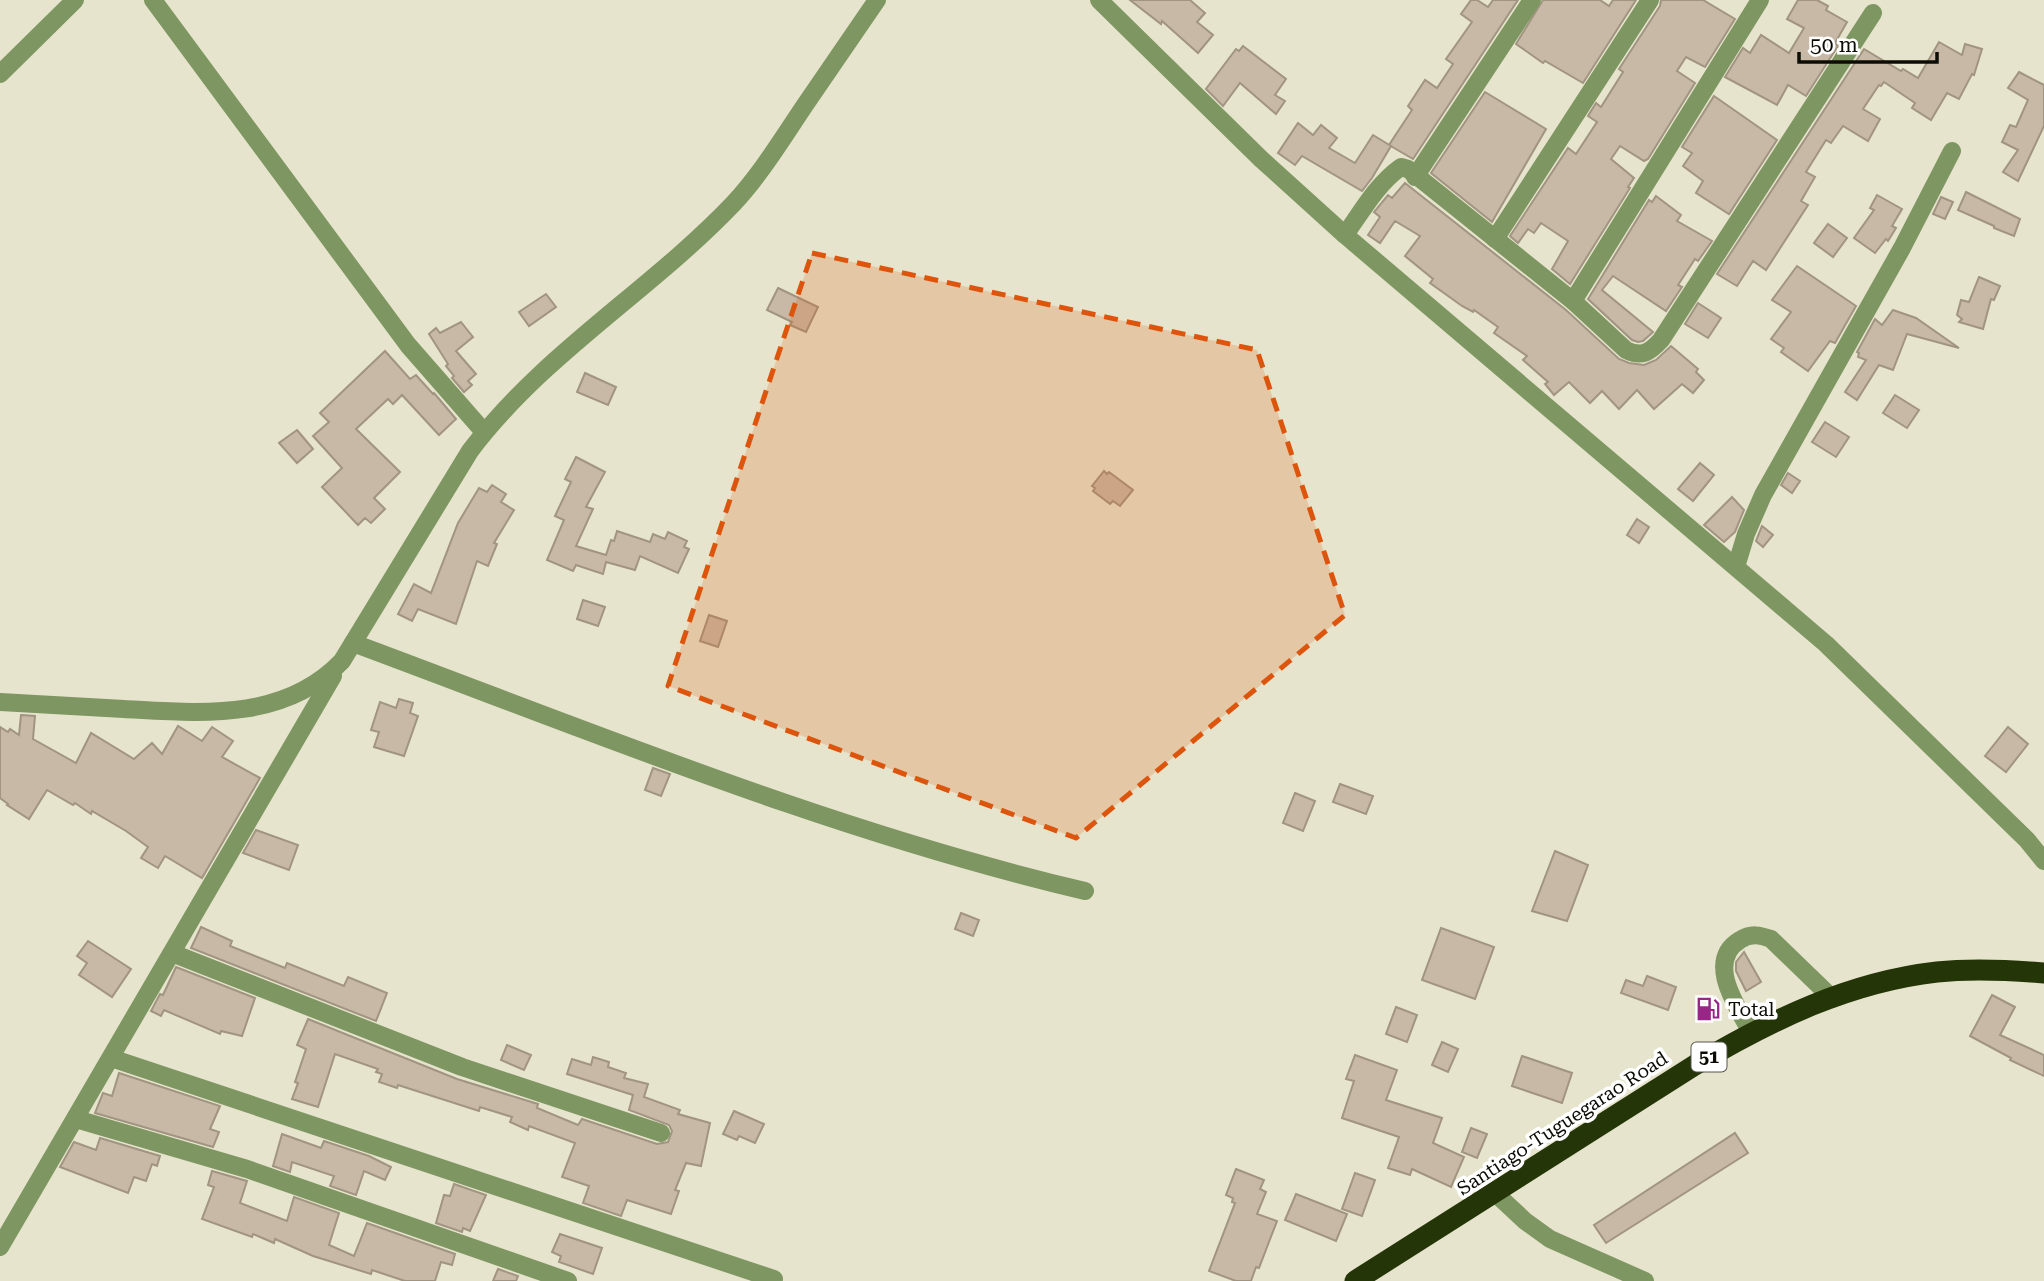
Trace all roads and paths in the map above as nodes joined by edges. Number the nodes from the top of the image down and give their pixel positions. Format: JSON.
{"nodes":[{"id":1,"x":75,"y":0,"type":"edge"},
{"id":2,"x":153,"y":0,"type":"edge"},
{"id":3,"x":877,"y":0,"type":"edge"},
{"id":4,"x":1099,"y":0,"type":"edge"},
{"id":5,"x":1532,"y":0,"type":"edge"},
{"id":6,"x":1650,"y":0,"type":"edge"},
{"id":7,"x":1760,"y":0,"type":"edge"},
{"id":8,"x":1873,"y":13,"type":"dead end"},
{"id":9,"x":0,"y":74,"type":"edge"},
{"id":10,"x":1952,"y":151,"type":"dead end"},
{"id":11,"x":1415,"y":177,"type":"junction"},
{"id":12,"x":1345,"y":235,"type":"junction"},
{"id":13,"x":1494,"y":239,"type":"junction"},
{"id":14,"x":1573,"y":301,"type":"junction"},
{"id":15,"x":484,"y":432,"type":"junction"},
{"id":16,"x":1736,"y":566,"type":"junction"},
{"id":17,"x":353,"y":643,"type":"junction"},
{"id":18,"x":342,"y":661,"type":"junction"},
{"id":19,"x":0,"y":702,"type":"edge"},
{"id":20,"x":2044,"y":861,"type":"edge"},
{"id":21,"x":1085,"y":891,"type":"dead end"},
{"id":22,"x":172,"y":953,"type":"junction"},
{"id":23,"x":2044,"y":973,"type":"edge"},
{"id":24,"x":1831,"y":997,"type":"junction"},
{"id":25,"x":1751,"y":1032,"type":"junction"},
{"id":26,"x":111,"y":1058,"type":"junction"},
{"id":27,"x":76,"y":1119,"type":"junction"},
{"id":28,"x":661,"y":1133,"type":"dead end"},
{"id":29,"x":1495,"y":1193,"type":"junction"},
{"id":30,"x":0,"y":1247,"type":"edge"},
{"id":31,"x":774,"y":1279,"type":"dead end"},
{"id":32,"x":568,"y":1281,"type":"edge"},
{"id":33,"x":1355,"y":1281,"type":"edge"},
{"id":34,"x":1645,"y":1281,"type":"edge"}],
"edges":[{"from":1,"to":9,"type":"street"},
{"from":2,"to":15,"type":"street"},
{"from":3,"to":15,"type":"street"},
{"from":4,"to":12,"type":"street"},
{"from":5,"to":11,"type":"street"},
{"from":6,"to":13,"type":"street"},
{"from":7,"to":14,"type":"street"},
{"from":8,"to":14,"type":"street"},
{"from":10,"to":16,"type":"street"},
{"from":11,"to":12,"type":"street"},
{"from":11,"to":13,"type":"street"},
{"from":12,"to":16,"type":"street"},
{"from":13,"to":14,"type":"street"},
{"from":15,"to":17,"type":"street"},
{"from":16,"to":20,"type":"street"},
{"from":17,"to":18,"type":"street"},
{"from":17,"to":21,"type":"street"},
{"from":18,"to":19,"type":"street"},
{"from":18,"to":22,"type":"street"},
{"from":22,"to":26,"type":"street"},
{"from":22,"to":28,"type":"street"},
{"from":23,"to":24,"type":"highway","name":"Santiago-Tuguegarao Road","number":"51"},
{"from":24,"to":25,"type":"highway","name":"Santiago-Tuguegarao Road","number":"51"},
{"from":24,"to":25,"type":"street"},
{"from":25,"to":29,"type":"highway","name":"Santiago-Tuguegarao Road","number":"51"},
{"from":26,"to":27,"type":"street"},
{"from":26,"to":31,"type":"street"},
{"from":27,"to":30,"type":"street"},
{"from":27,"to":32,"type":"street"},
{"from":29,"to":33,"type":"highway","name":"Santiago-Tuguegarao Road","number":"51"},
{"from":29,"to":34,"type":"street"}]}
